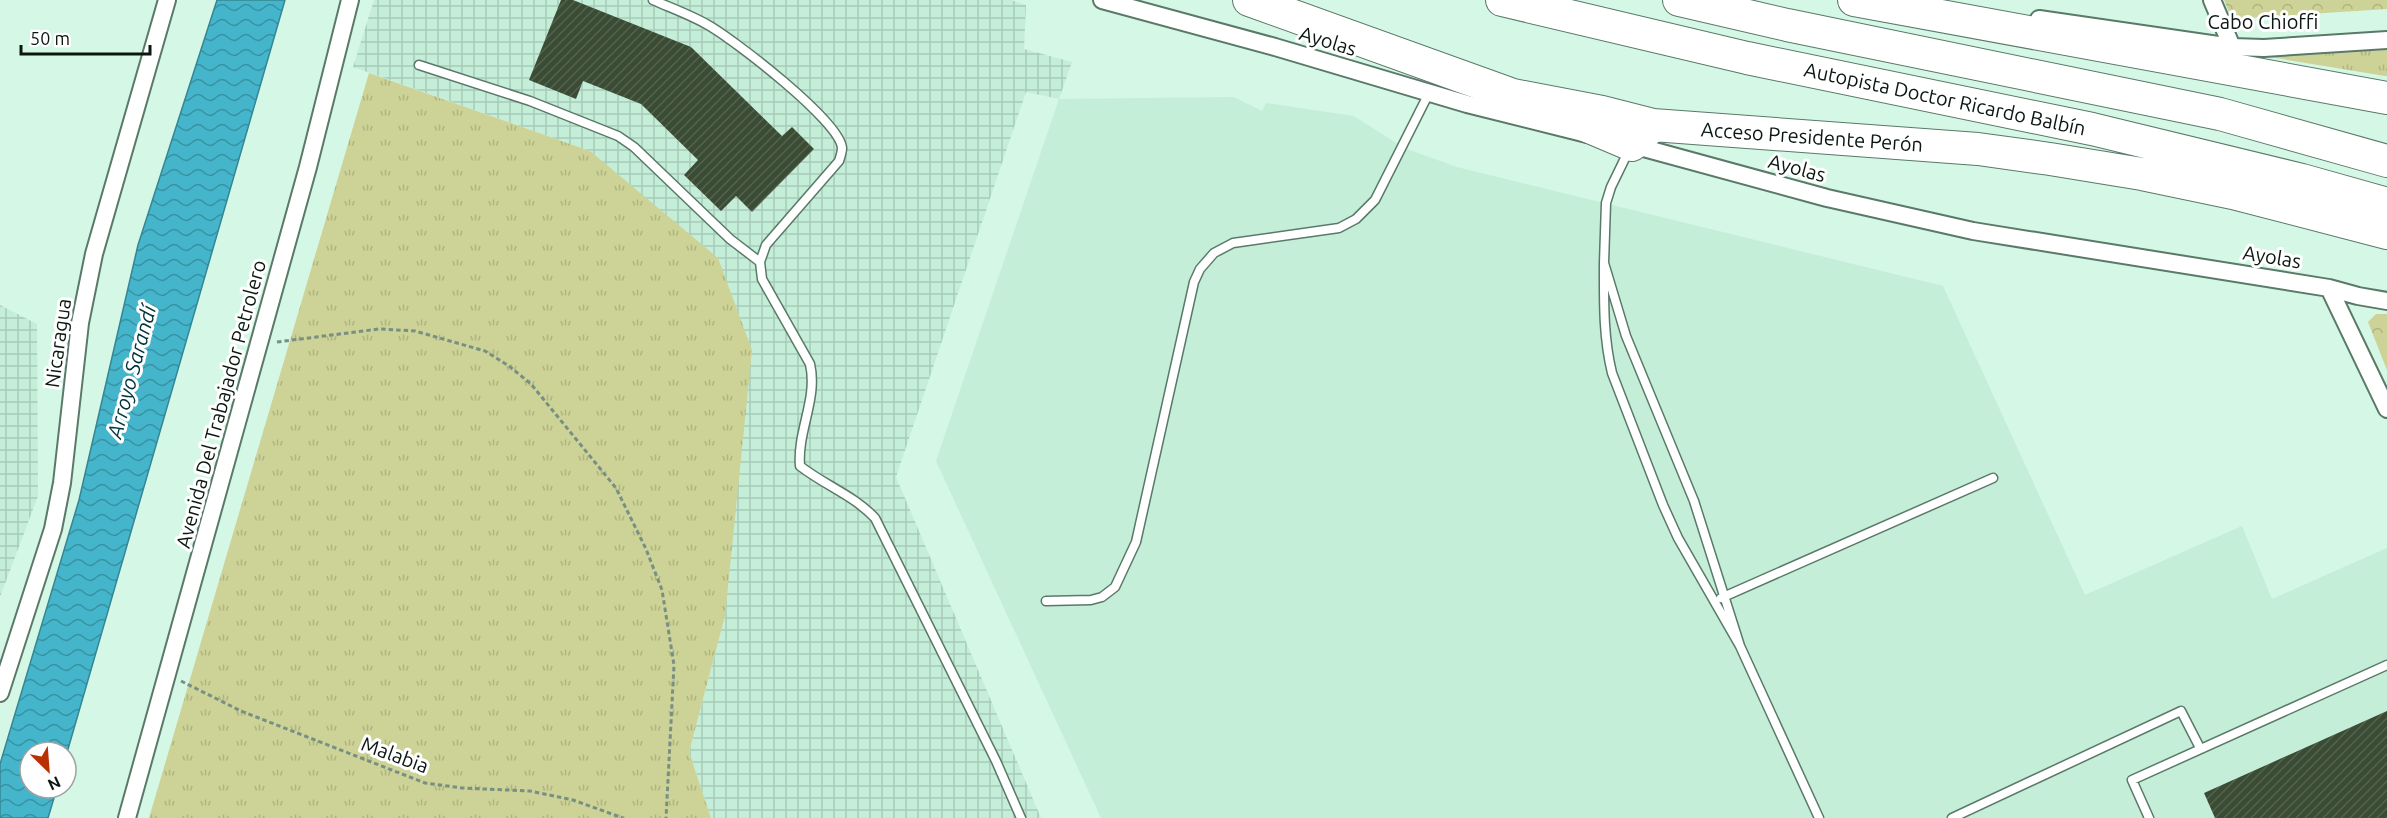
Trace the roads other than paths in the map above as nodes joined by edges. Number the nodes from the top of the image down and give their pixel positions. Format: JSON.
{"nodes":[{"id":1,"x":167,"y":0,"type":"edge"},
{"id":2,"x":350,"y":0,"type":"edge"},
{"id":3,"x":654,"y":0,"type":"edge"},
{"id":4,"x":1102,"y":0,"type":"edge"},
{"id":5,"x":1248,"y":0,"type":"edge"},
{"id":6,"x":1502,"y":0,"type":"edge"},
{"id":7,"x":1679,"y":0,"type":"edge"},
{"id":8,"x":1854,"y":0,"type":"edge"},
{"id":9,"x":1927,"y":0,"type":"edge"},
{"id":10,"x":2212,"y":0,"type":"edge"},
{"id":11,"x":2387,"y":40,"type":"edge"},
{"id":12,"x":2232,"y":47,"type":"junction"},
{"id":13,"x":419,"y":64,"type":"dead end"},
{"id":14,"x":2387,"y":84,"type":"edge"},
{"id":15,"x":2343,"y":89,"type":"junction"},
{"id":16,"x":1429,"y":93,"type":"junction"},
{"id":17,"x":2387,"y":98,"type":"edge"},
{"id":18,"x":1643,"y":135,"type":"junction"},
{"id":19,"x":2387,"y":161,"type":"edge"},
{"id":20,"x":2387,"y":204,"type":"edge"},
{"id":21,"x":2387,"y":233,"type":"edge"},
{"id":22,"x":760,"y":262,"type":"junction"},
{"id":23,"x":1605,"y":263,"type":"junction"},
{"id":24,"x":2330,"y":288,"type":"junction"},
{"id":25,"x":2387,"y":301,"type":"edge"},
{"id":26,"x":2387,"y":410,"type":"edge"},
{"id":27,"x":1993,"y":478,"type":"dead end"},
{"id":28,"x":1725,"y":596,"type":"junction"},
{"id":29,"x":1714,"y":600,"type":"junction"},
{"id":30,"x":1046,"y":601,"type":"dead end"},
{"id":31,"x":1740,"y":646,"type":"junction"},
{"id":32,"x":2387,"y":665,"type":"edge"},
{"id":33,"x":0,"y":693,"type":"edge"},
{"id":34,"x":2200,"y":748,"type":"junction"},
{"id":35,"x":127,"y":818,"type":"edge"},
{"id":36,"x":1021,"y":818,"type":"edge"},
{"id":37,"x":1819,"y":818,"type":"edge"},
{"id":38,"x":1952,"y":818,"type":"edge"},
{"id":39,"x":2149,"y":818,"type":"edge"}],
"edges":[{"from":1,"to":33,"type":"street","name":"Nicaragua"},
{"from":2,"to":35,"type":"street","name":"Avenida Del Trabajador Petrolero"},
{"from":3,"to":22,"type":"lane"},
{"from":4,"to":16,"type":"street","name":"Ayolas"},
{"from":5,"to":18,"type":"highway","name":"Acceso Presidente Perón"},
{"from":6,"to":20,"type":"highway","name":"Autopista Doctor Ricardo Balbín"},
{"from":7,"to":19,"type":"highway","name":"Autopista Doctor Ricardo Balbín"},
{"from":8,"to":15,"type":"highway"},
{"from":9,"to":12,"type":"street","name":"Cabo Chioffi"},
{"from":10,"to":12,"type":"street"},
{"from":11,"to":12,"type":"street","name":"Cabo Chioffi"},
{"from":13,"to":22,"type":"lane"},
{"from":14,"to":15,"type":"highway"},
{"from":15,"to":17,"type":"highway"},
{"from":16,"to":18,"type":"street","name":"Ayolas"},
{"from":16,"to":30,"type":"lane"},
{"from":18,"to":21,"type":"highway","name":"Acceso Presidente Perón"},
{"from":18,"to":23,"type":"lane"},
{"from":18,"to":24,"type":"street","name":"Ayolas"},
{"from":22,"to":36,"type":"lane"},
{"from":23,"to":28,"type":"lane"},
{"from":23,"to":29,"type":"lane"},
{"from":24,"to":25,"type":"street","name":"Ayolas"},
{"from":24,"to":26,"type":"street"},
{"from":27,"to":28,"type":"lane"},
{"from":28,"to":29,"type":"lane"},
{"from":28,"to":31,"type":"lane"},
{"from":29,"to":31,"type":"lane"},
{"from":31,"to":37,"type":"lane"},
{"from":32,"to":34,"type":"lane"},
{"from":34,"to":38,"type":"lane"},
{"from":34,"to":39,"type":"lane"}]}
